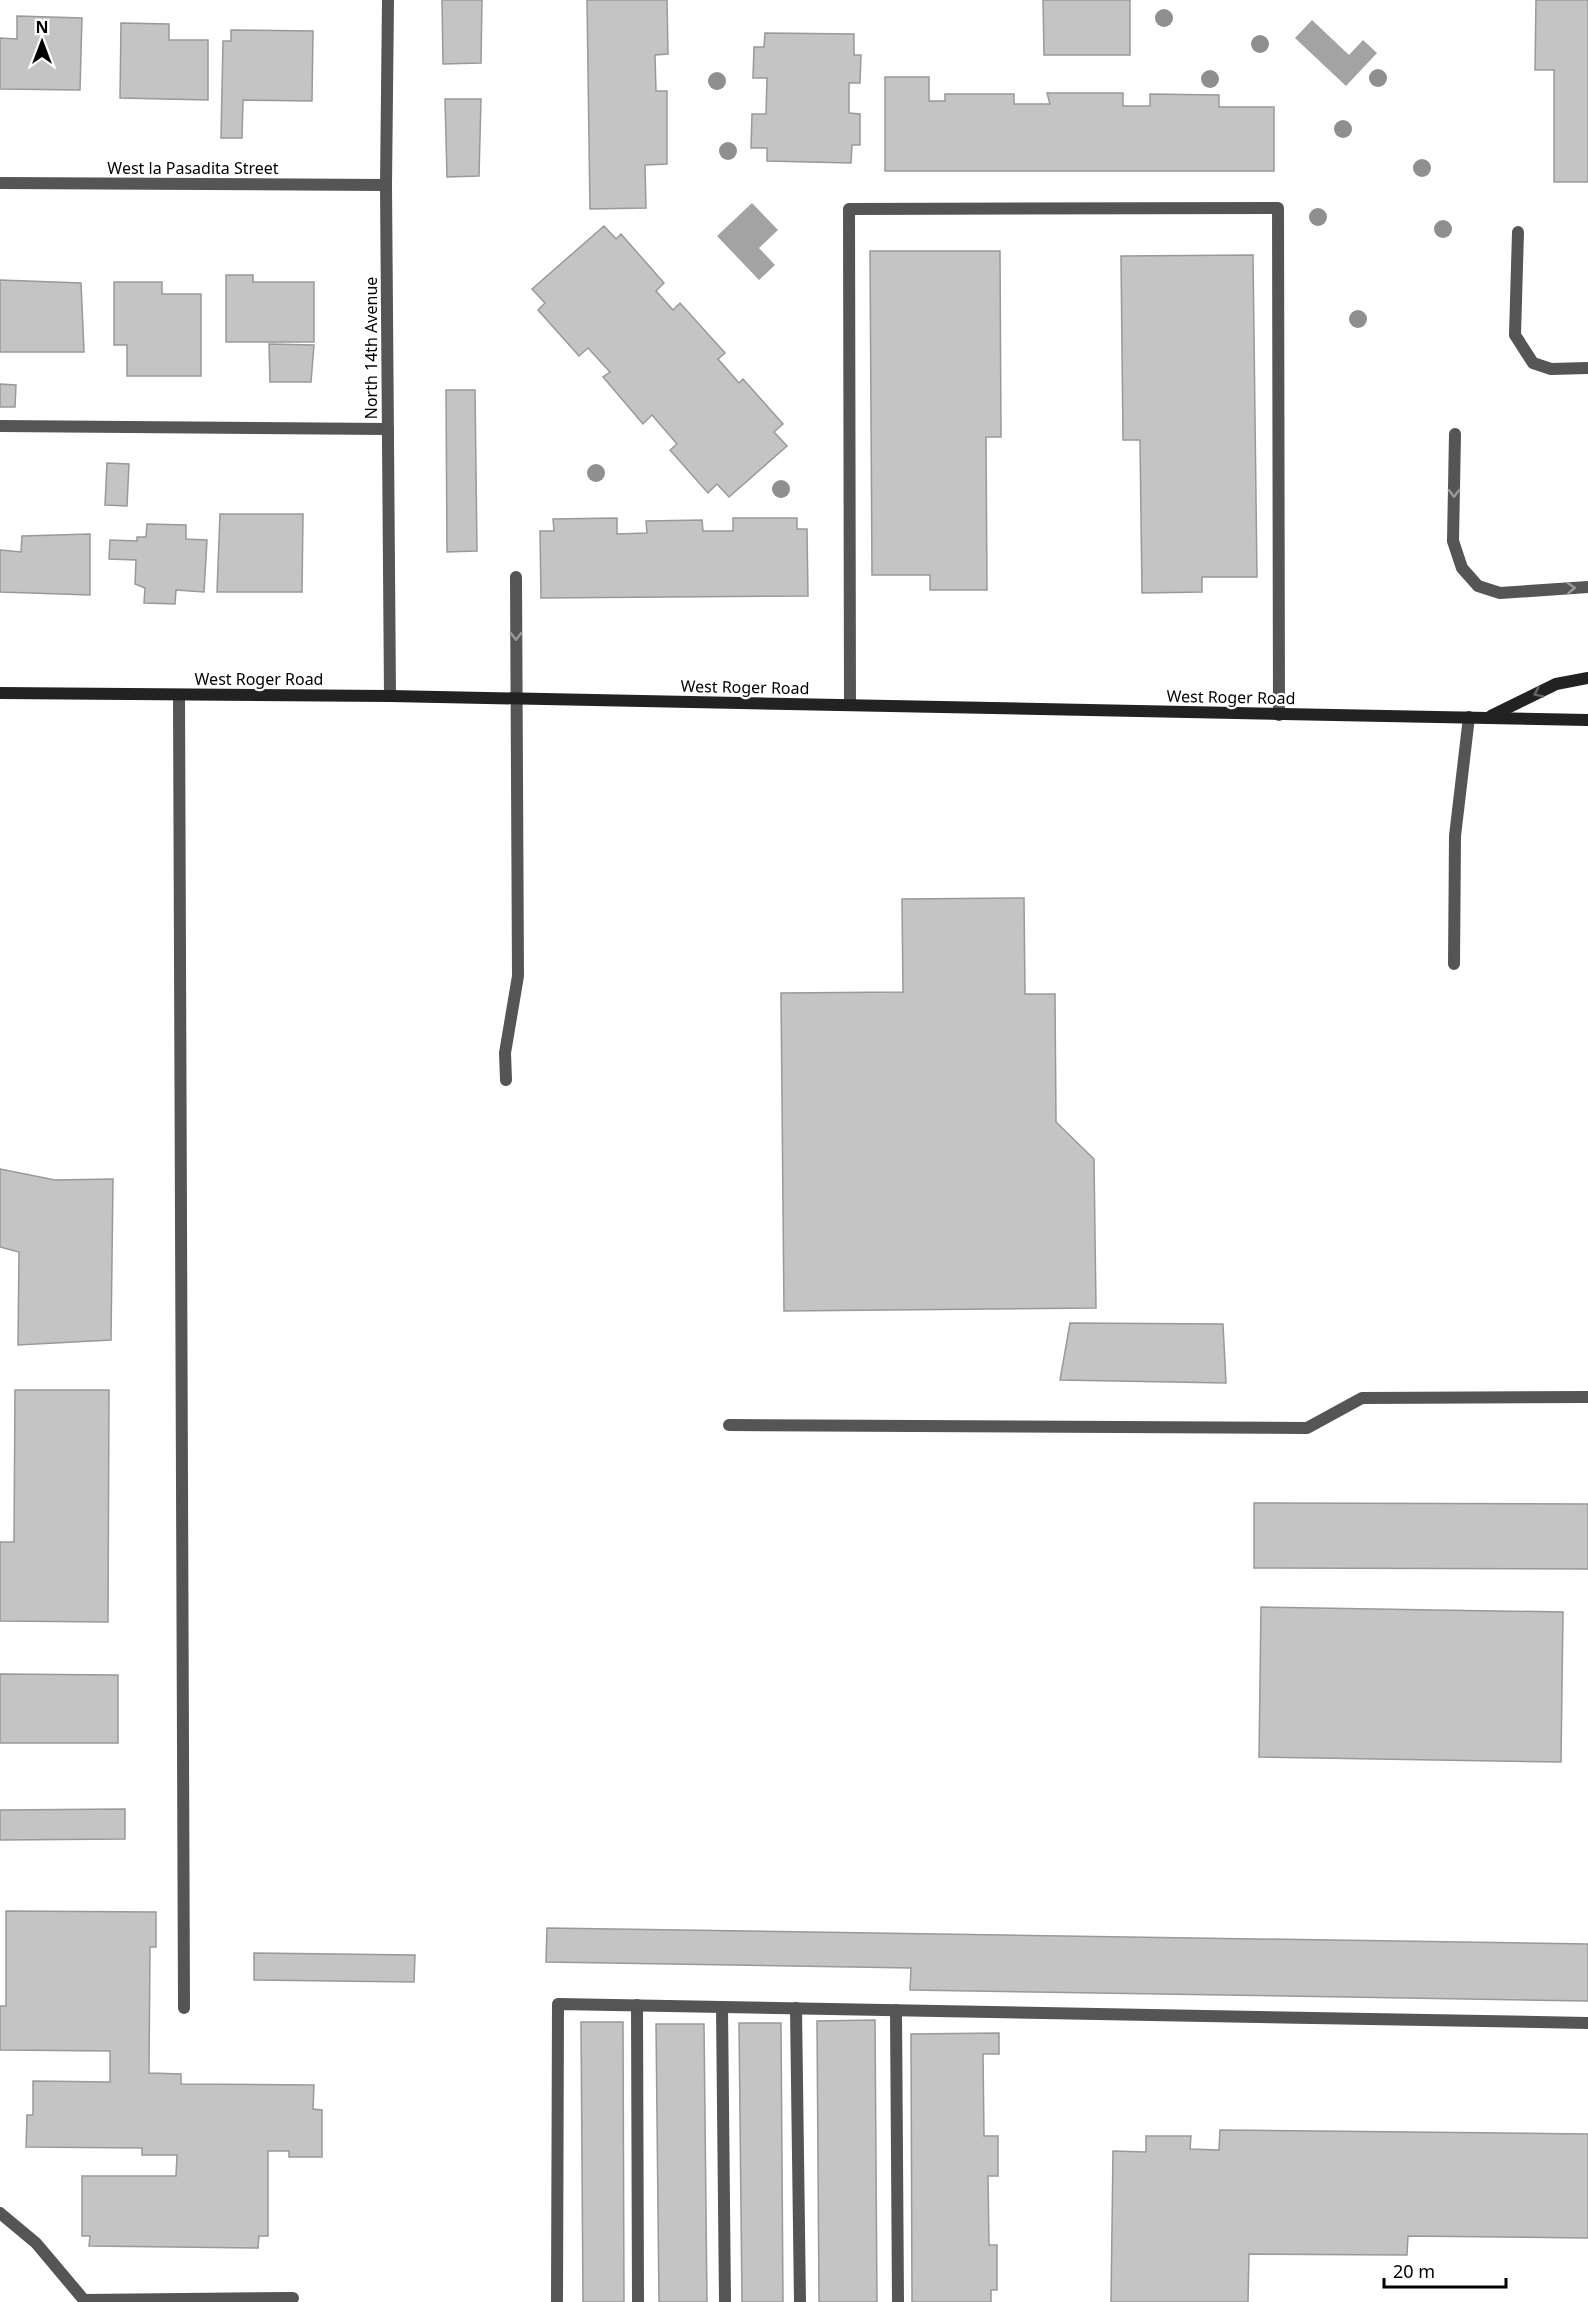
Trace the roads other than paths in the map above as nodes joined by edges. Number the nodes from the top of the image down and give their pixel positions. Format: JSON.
{"nodes":[{"id":1,"x":388,"y":0,"type":"edge"},
{"id":2,"x":0,"y":183,"type":"edge"},
{"id":3,"x":386,"y":185,"type":"junction"},
{"id":4,"x":1518,"y":232,"type":"dead end"},
{"id":5,"x":1588,"y":368,"type":"edge"},
{"id":6,"x":0,"y":426,"type":"edge"},
{"id":7,"x":388,"y":429,"type":"junction"},
{"id":8,"x":1455,"y":434,"type":"dead end"},
{"id":9,"x":516,"y":577,"type":"dead end"},
{"id":10,"x":1588,"y":587,"type":"edge"},
{"id":11,"x":1588,"y":678,"type":"edge"},
{"id":12,"x":0,"y":693,"type":"edge"},
{"id":13,"x":180,"y":695,"type":"junction"},
{"id":14,"x":390,"y":696,"type":"junction"},
{"id":15,"x":516,"y":699,"type":"junction"},
{"id":16,"x":850,"y":705,"type":"junction"},
{"id":17,"x":1279,"y":715,"type":"junction"},
{"id":18,"x":1469,"y":717,"type":"junction"},
{"id":19,"x":1490,"y":717,"type":"junction"},
{"id":20,"x":1588,"y":720,"type":"edge"},
{"id":21,"x":1454,"y":964,"type":"dead end"},
{"id":22,"x":506,"y":1080,"type":"dead end"},
{"id":23,"x":1588,"y":1397,"type":"edge"},
{"id":24,"x":729,"y":1425,"type":"dead end"},
{"id":25,"x":637,"y":2006,"type":"junction"},
{"id":26,"x":722,"y":2007,"type":"junction"},
{"id":27,"x":183,"y":2008,"type":"dead end"},
{"id":28,"x":796,"y":2008,"type":"junction"},
{"id":29,"x":896,"y":2010,"type":"junction"},
{"id":30,"x":1588,"y":2023,"type":"edge"},
{"id":31,"x":0,"y":2214,"type":"edge"},
{"id":32,"x":294,"y":2298,"type":"dead end"},
{"id":33,"x":557,"y":2302,"type":"edge"},
{"id":34,"x":638,"y":2302,"type":"edge"},
{"id":35,"x":725,"y":2302,"type":"edge"},
{"id":36,"x":800,"y":2302,"type":"edge"},
{"id":37,"x":898,"y":2302,"type":"edge"}],
"edges":[{"from":1,"to":3,"type":"street","name":"North 14th Avenue"},
{"from":2,"to":3,"type":"street","name":"West la Pasadita Street"},
{"from":3,"to":7,"type":"street","name":"North 14th Avenue"},
{"from":4,"to":5,"type":"street"},
{"from":6,"to":7,"type":"street"},
{"from":7,"to":14,"type":"street","name":"North 14th Avenue"},
{"from":8,"to":10,"type":"street","one_way":true},
{"from":9,"to":15,"type":"street","one_way":true},
{"from":11,"to":19,"type":"street","name":"West Roger Road","one_way":true},
{"from":12,"to":13,"type":"street","name":"West Roger Road"},
{"from":13,"to":14,"type":"street","name":"West Roger Road"},
{"from":13,"to":27,"type":"street"},
{"from":14,"to":15,"type":"street","name":"West Roger Road"},
{"from":15,"to":16,"type":"street","name":"West Roger Road"},
{"from":15,"to":22,"type":"street"},
{"from":16,"to":17,"type":"street","name":"West Roger Road"},
{"from":16,"to":17,"type":"street"},
{"from":17,"to":18,"type":"street","name":"West Roger Road"},
{"from":18,"to":19,"type":"street","name":"West Roger Road"},
{"from":18,"to":21,"type":"street"},
{"from":19,"to":20,"type":"street","name":"West Roger Road"},
{"from":23,"to":24,"type":"street"},
{"from":25,"to":26,"type":"street"},
{"from":25,"to":33,"type":"street"},
{"from":25,"to":34,"type":"street"},
{"from":26,"to":28,"type":"street"},
{"from":26,"to":35,"type":"street"},
{"from":28,"to":29,"type":"street"},
{"from":28,"to":36,"type":"street"},
{"from":29,"to":30,"type":"street"},
{"from":29,"to":37,"type":"street"},
{"from":31,"to":32,"type":"street"}]}
